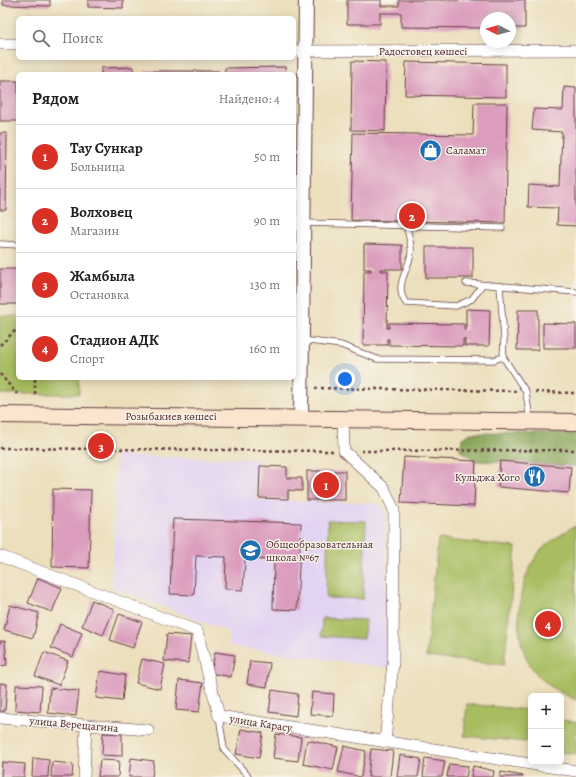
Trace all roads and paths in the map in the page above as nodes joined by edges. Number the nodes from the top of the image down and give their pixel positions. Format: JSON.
{"nodes":[{"id":1,"x":306,"y":0,"type":"edge"},
{"id":2,"x":0,"y":44,"type":"edge"},
{"id":3,"x":16,"y":44,"type":"edge"},
{"id":4,"x":576,"y":50,"type":"edge"},
{"id":5,"x":300,"y":51,"type":"edge"},
{"id":6,"x":303,"y":223,"type":"junction"},
{"id":7,"x":406,"y":225,"type":"junction"},
{"id":8,"x":502,"y":228,"type":"dead end"},
{"id":9,"x":0,"y":244,"type":"edge"},
{"id":10,"x":16,"y":245,"type":"edge"},
{"id":11,"x":466,"y":284,"type":"dead end"},
{"id":12,"x":482,"y":285,"type":"junction"},
{"id":13,"x":500,"y":286,"type":"junction"},
{"id":14,"x":576,"y":292,"type":"edge"},
{"id":15,"x":16,"y":330,"type":"edge"},
{"id":16,"x":302,"y":340,"type":"junction"},
{"id":17,"x":0,"y":345,"type":"edge"},
{"id":18,"x":503,"y":356,"type":"junction"},
{"id":19,"x":0,"y":374,"type":"edge"},
{"id":20,"x":35,"y":380,"type":"edge"},
{"id":21,"x":310,"y":388,"type":"dead end"},
{"id":22,"x":526,"y":392,"type":"junction"},
{"id":23,"x":576,"y":393,"type":"edge"},
{"id":24,"x":17,"y":394,"type":"dead end"},
{"id":25,"x":35,"y":394,"type":"dead end"},
{"id":26,"x":0,"y":415,"type":"edge"},
{"id":27,"x":301,"y":417,"type":"junction"},
{"id":28,"x":343,"y":418,"type":"junction"},
{"id":29,"x":530,"y":421,"type":"junction"},
{"id":30,"x":576,"y":422,"type":"edge"},
{"id":31,"x":0,"y":448,"type":"edge"},
{"id":32,"x":576,"y":450,"type":"edge"},
{"id":33,"x":344,"y":451,"type":"junction"},
{"id":34,"x":0,"y":556,"type":"edge"},
{"id":35,"x":218,"y":716,"type":"junction"},
{"id":36,"x":0,"y":718,"type":"edge"},
{"id":37,"x":86,"y":725,"type":"junction"},
{"id":38,"x":148,"y":730,"type":"dead end"},
{"id":39,"x":385,"y":742,"type":"junction"},
{"id":40,"x":576,"y":771,"type":"edge"},
{"id":41,"x":84,"y":777,"type":"edge"},
{"id":42,"x":249,"y":777,"type":"edge"}],
"edges":[{"from":1,"to":5,"type":"street"},
{"from":2,"to":3,"type":"street"},
{"from":4,"to":5,"type":"street","name":"Радостовец көшесі"},
{"from":5,"to":6,"type":"street"},
{"from":6,"to":7,"type":"lane"},
{"from":6,"to":16,"type":"street"},
{"from":7,"to":8,"type":"lane"},
{"from":7,"to":12,"type":"lane"},
{"from":9,"to":10,"type":"lane"},
{"from":11,"to":12,"type":"lane"},
{"from":12,"to":13,"type":"lane"},
{"from":13,"to":14,"type":"lane"},
{"from":13,"to":18,"type":"lane"},
{"from":15,"to":17,"type":"path"},
{"from":16,"to":18,"type":"lane"},
{"from":16,"to":27,"type":"street"},
{"from":18,"to":22,"type":"lane"},
{"from":19,"to":24,"type":"path"},
{"from":20,"to":25,"type":"path"},
{"from":21,"to":22,"type":"path"},
{"from":22,"to":23,"type":"path"},
{"from":22,"to":29,"type":"lane"},
{"from":26,"to":27,"type":"main road","name":"Розыбакиев көшесі"},
{"from":27,"to":28,"type":"main road","name":"Розыбакиев көшесі"},
{"from":28,"to":29,"type":"main road","name":"Розыбакиев көшесі"},
{"from":28,"to":33,"type":"street"},
{"from":29,"to":30,"type":"main road","name":"Розыбакиев көшесі"},
{"from":31,"to":33,"type":"path"},
{"from":32,"to":33,"type":"path"},
{"from":33,"to":39,"type":"street"},
{"from":34,"to":35,"type":"street","name":"улица Карасу"},
{"from":35,"to":39,"type":"street","name":"улица Карасу"},
{"from":35,"to":42,"type":"lane"},
{"from":36,"to":37,"type":"street","name":"улица Верещагина"},
{"from":37,"to":38,"type":"street","name":"улица Верещагина"},
{"from":37,"to":41,"type":"street"},
{"from":39,"to":40,"type":"street","name":"улица Карасу"}]}
